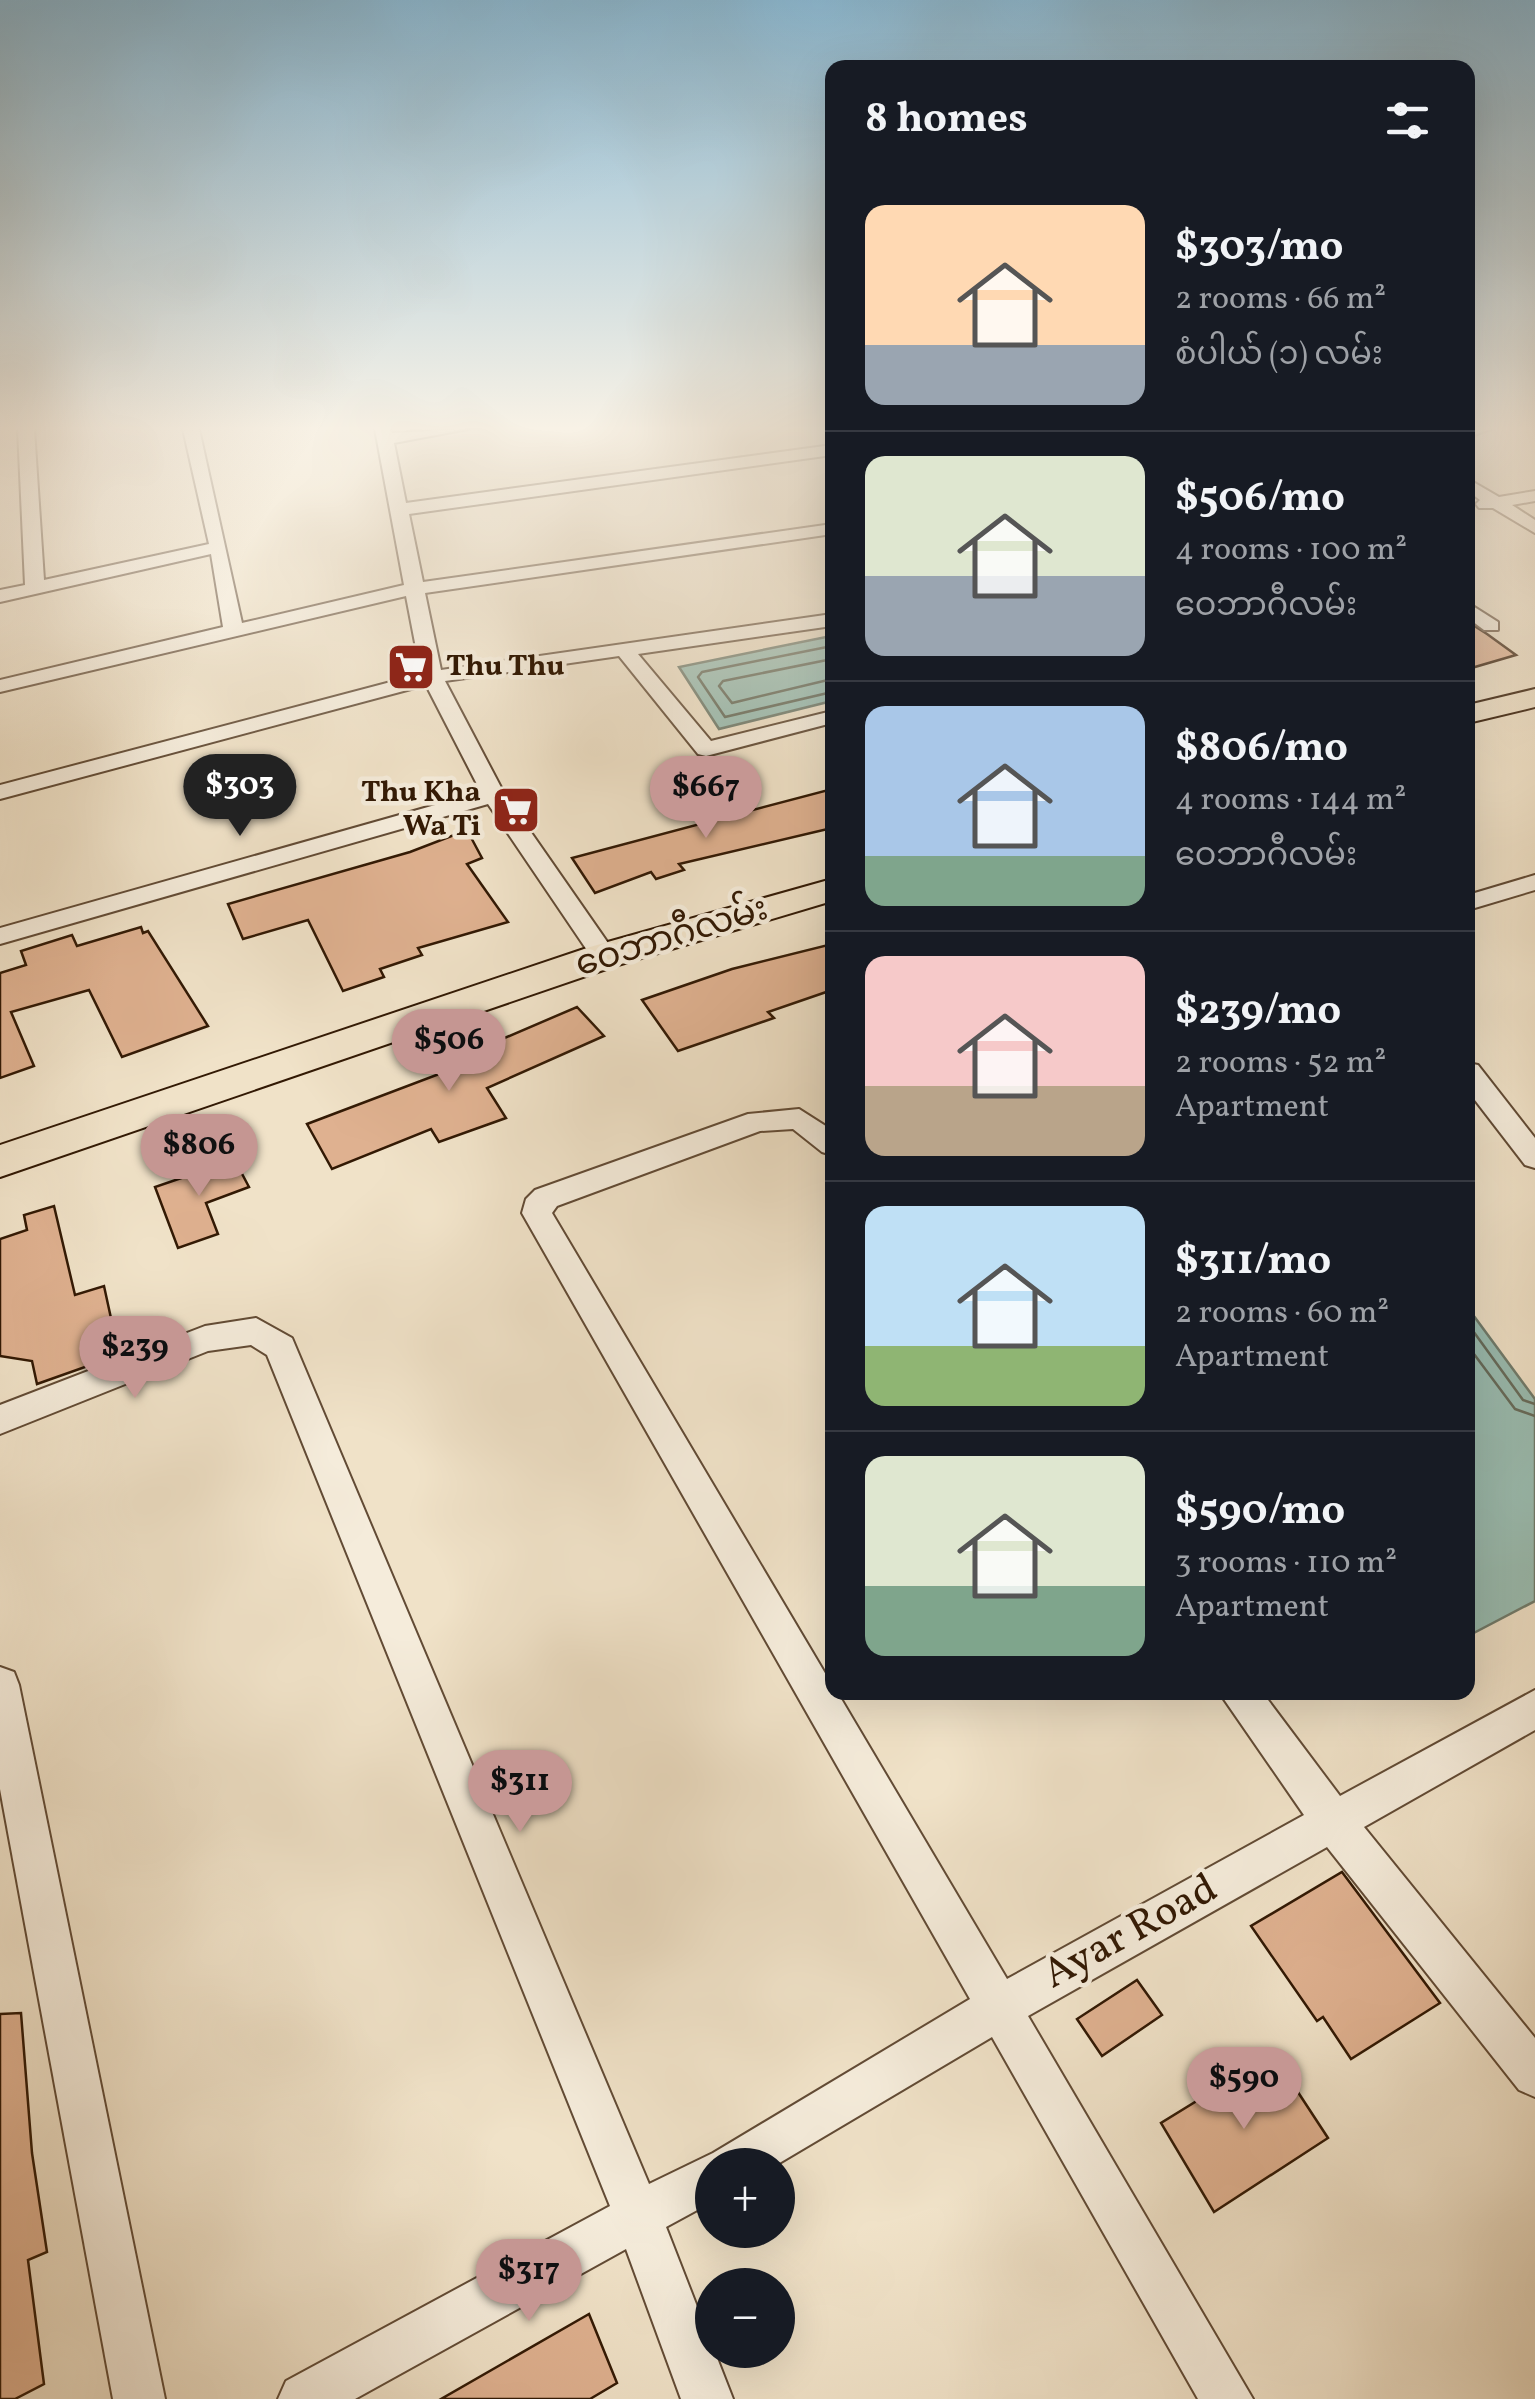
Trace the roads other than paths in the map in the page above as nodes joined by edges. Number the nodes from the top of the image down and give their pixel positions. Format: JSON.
{"nodes":[{"id":1,"x":32,"y":541,"type":"edge"},
{"id":2,"x":218,"y":541,"type":"edge"},
{"id":3,"x":403,"y":541,"type":"edge"},
{"id":4,"x":748,"y":541,"type":"edge"},
{"id":5,"x":220,"y":548,"type":"junction"},
{"id":6,"x":35,"y":588,"type":"junction"},
{"id":7,"x":412,"y":589,"type":"junction"},
{"id":8,"x":0,"y":596,"type":"edge"},
{"id":9,"x":1475,"y":614,"type":"edge"},
{"id":10,"x":825,"y":621,"type":"edge"},
{"id":11,"x":1490,"y":626,"type":"dead end"},
{"id":12,"x":234,"y":630,"type":"junction"},
{"id":13,"x":624,"y":650,"type":"junction"},
{"id":14,"x":432,"y":677,"type":"junction"},
{"id":15,"x":0,"y":686,"type":"edge"},
{"id":16,"x":1535,"y":698,"type":"edge"},
{"id":17,"x":1475,"y":712,"type":"edge"},
{"id":18,"x":825,"y":719,"type":"edge"},
{"id":19,"x":0,"y":792,"type":"edge"},
{"id":20,"x":494,"y":795,"type":"junction"},
{"id":21,"x":1535,"y":882,"type":"edge"},
{"id":22,"x":825,"y":892,"type":"edge"},
{"id":23,"x":1475,"y":901,"type":"edge"},
{"id":24,"x":0,"y":936,"type":"edge"},
{"id":25,"x":604,"y":956,"type":"junction"},
{"id":26,"x":1475,"y":1081,"type":"edge"},
{"id":27,"x":825,"y":1138,"type":"edge"},
{"id":28,"x":1535,"y":1158,"type":"edge"},
{"id":29,"x":0,"y":1161,"type":"edge"},
{"id":30,"x":0,"y":1420,"type":"edge"},
{"id":31,"x":0,"y":1684,"type":"edge"},
{"id":32,"x":1244,"y":1700,"type":"edge"},
{"id":33,"x":1535,"y":1710,"type":"edge"},
{"id":34,"x":1333,"y":1821,"type":"junction"},
{"id":35,"x":1000,"y":2007,"type":"junction"},
{"id":36,"x":1535,"y":2074,"type":"edge"},
{"id":37,"x":760,"y":2148,"type":"edge"},
{"id":38,"x":695,"y":2186,"type":"edge"},
{"id":39,"x":640,"y":2219,"type":"junction"},
{"id":40,"x":139,"y":2399,"type":"edge"},
{"id":41,"x":304,"y":2399,"type":"edge"},
{"id":42,"x":707,"y":2399,"type":"edge"},
{"id":43,"x":1227,"y":2399,"type":"edge"}],
"edges":[{"from":1,"to":6,"type":"street"},
{"from":2,"to":5,"type":"street"},
{"from":3,"to":7,"type":"street"},
{"from":4,"to":7,"type":"street"},
{"from":5,"to":6,"type":"street"},
{"from":5,"to":12,"type":"street"},
{"from":6,"to":8,"type":"street"},
{"from":7,"to":12,"type":"street"},
{"from":7,"to":14,"type":"street"},
{"from":9,"to":11,"type":"street"},
{"from":10,"to":13,"type":"street"},
{"from":12,"to":15,"type":"street"},
{"from":13,"to":14,"type":"street"},
{"from":13,"to":18,"type":"street"},
{"from":14,"to":19,"type":"street"},
{"from":14,"to":20,"type":"street"},
{"from":16,"to":17,"type":"main road"},
{"from":20,"to":24,"type":"street"},
{"from":20,"to":25,"type":"street"},
{"from":21,"to":23,"type":"street"},
{"from":22,"to":25,"type":"main road","name":"ဝေဘာဂီလမ်း"},
{"from":25,"to":29,"type":"main road","name":"ဝေဘာဂီလမ်း"},
{"from":26,"to":28,"type":"street"},
{"from":27,"to":35,"type":"street"},
{"from":30,"to":39,"type":"street"},
{"from":31,"to":40,"type":"street"},
{"from":32,"to":34,"type":"street"},
{"from":33,"to":34,"type":"street","name":"Ayar Road"},
{"from":34,"to":35,"type":"street","name":"Ayar Road"},
{"from":34,"to":36,"type":"street"},
{"from":35,"to":37,"type":"street","name":"Ayar Road"},
{"from":35,"to":43,"type":"street"},
{"from":38,"to":39,"type":"street"},
{"from":39,"to":41,"type":"street"},
{"from":39,"to":42,"type":"street"}]}
